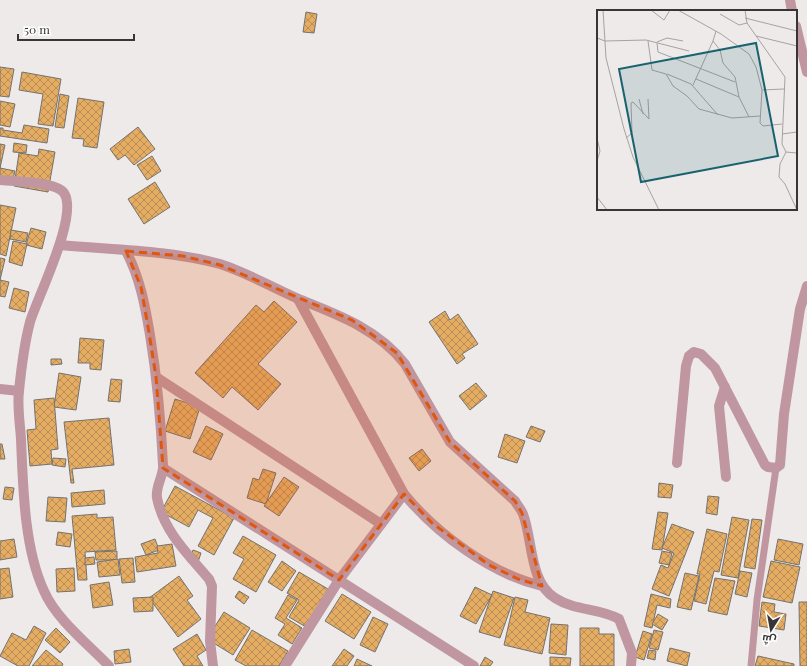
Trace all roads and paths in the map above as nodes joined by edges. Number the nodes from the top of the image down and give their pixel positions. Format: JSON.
{"nodes":[{"id":1,"x":790,"y":0,"type":"edge"},
{"id":2,"x":792,"y":10,"type":"edge"},
{"id":3,"x":797,"y":30,"type":"edge"},
{"id":4,"x":807,"y":72,"type":"edge"},
{"id":5,"x":0,"y":180,"type":"edge"},
{"id":6,"x":60,"y":245,"type":"junction"},
{"id":7,"x":126,"y":251,"type":"junction"},
{"id":8,"x":807,"y":286,"type":"edge"},
{"id":9,"x":298,"y":299,"type":"junction"},
{"id":10,"x":156,"y":377,"type":"junction"},
{"id":11,"x":724,"y":387,"type":"junction"},
{"id":12,"x":0,"y":389,"type":"edge"},
{"id":13,"x":19,"y":391,"type":"junction"},
{"id":14,"x":677,"y":464,"type":"dead end"},
{"id":15,"x":163,"y":468,"type":"junction"},
{"id":16,"x":776,"y":468,"type":"junction"},
{"id":17,"x":726,"y":477,"type":"dead end"},
{"id":18,"x":404,"y":494,"type":"junction"},
{"id":19,"x":381,"y":524,"type":"junction"},
{"id":20,"x":339,"y":580,"type":"junction"},
{"id":21,"x":542,"y":586,"type":"junction"},
{"id":22,"x":109,"y":666,"type":"edge"},
{"id":23,"x":213,"y":666,"type":"edge"},
{"id":24,"x":285,"y":666,"type":"edge"},
{"id":25,"x":474,"y":666,"type":"edge"},
{"id":26,"x":631,"y":666,"type":"edge"},
{"id":27,"x":751,"y":666,"type":"edge"}],
"edges":[{"from":1,"to":2,"type":"street"},
{"from":3,"to":4,"type":"street"},
{"from":5,"to":6,"type":"street"},
{"from":6,"to":7,"type":"street"},
{"from":6,"to":13,"type":"street"},
{"from":7,"to":9,"type":"street"},
{"from":7,"to":10,"type":"street"},
{"from":8,"to":16,"type":"street"},
{"from":9,"to":18,"type":"street"},
{"from":9,"to":21,"type":"street"},
{"from":10,"to":15,"type":"street"},
{"from":10,"to":19,"type":"street"},
{"from":11,"to":14,"type":"street"},
{"from":11,"to":16,"type":"street"},
{"from":11,"to":17,"type":"street"},
{"from":12,"to":13,"type":"street"},
{"from":13,"to":22,"type":"street"},
{"from":15,"to":20,"type":"street"},
{"from":15,"to":23,"type":"street"},
{"from":16,"to":27,"type":"lane"},
{"from":18,"to":19,"type":"street"},
{"from":18,"to":21,"type":"street"},
{"from":19,"to":20,"type":"street"},
{"from":20,"to":24,"type":"street"},
{"from":20,"to":25,"type":"street"},
{"from":21,"to":26,"type":"street"}]}
